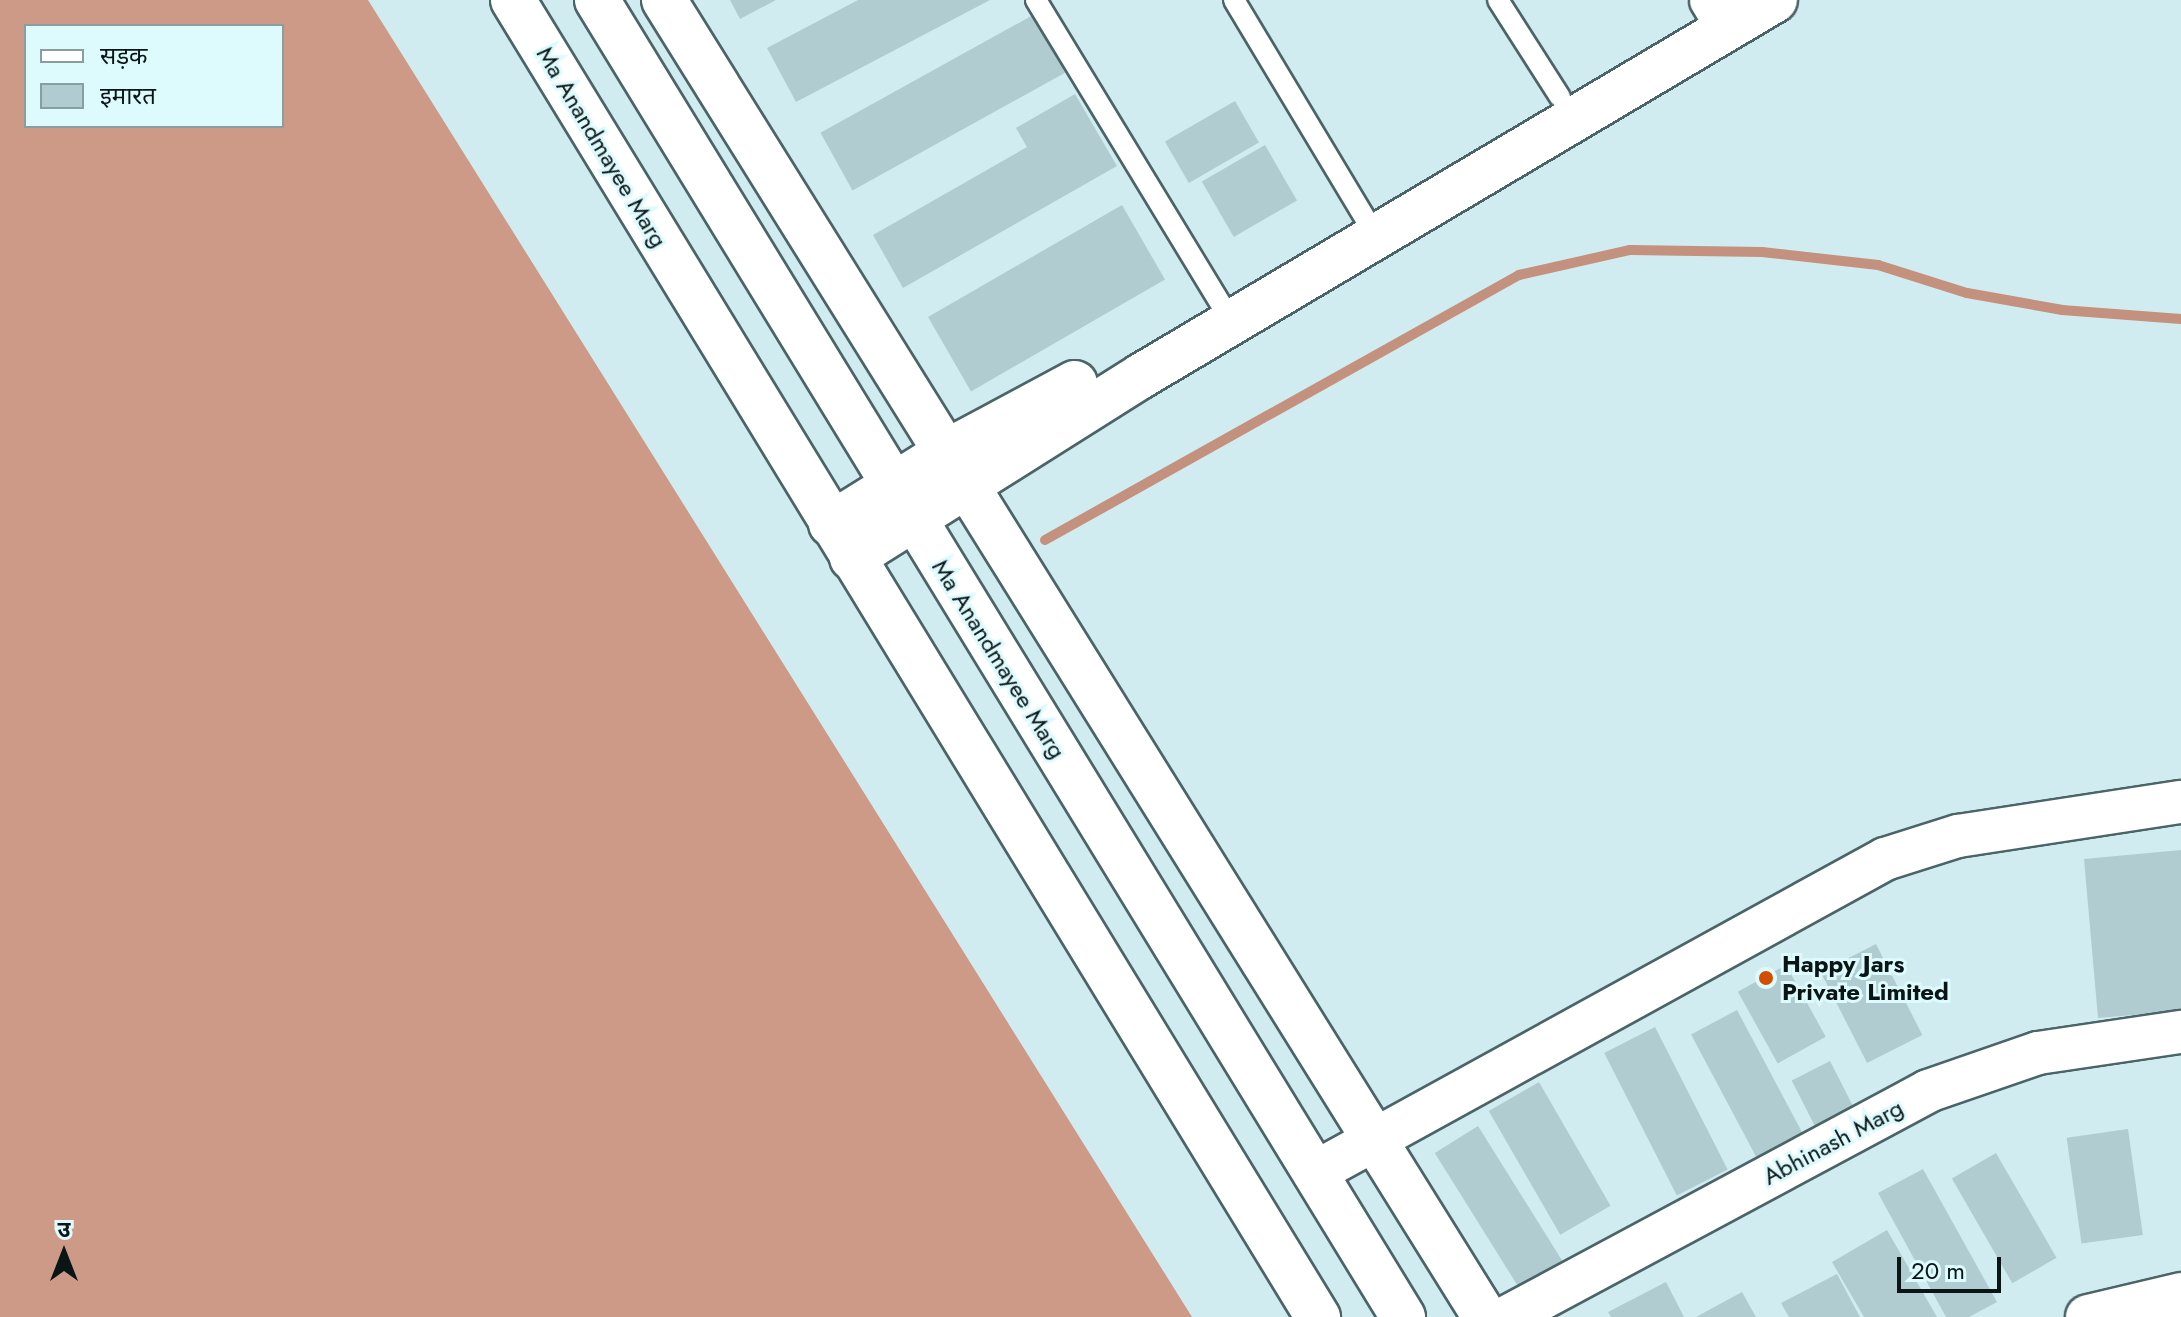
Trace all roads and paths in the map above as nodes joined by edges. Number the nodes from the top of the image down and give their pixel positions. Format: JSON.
{"nodes":[{"id":1,"x":513,"y":0,"type":"edge"},
{"id":2,"x":597,"y":0,"type":"edge"},
{"id":3,"x":664,"y":0,"type":"edge"},
{"id":4,"x":1036,"y":0,"type":"edge"},
{"id":5,"x":1234,"y":0,"type":"edge"},
{"id":6,"x":1498,"y":0,"type":"edge"},
{"id":7,"x":1775,"y":0,"type":"edge"},
{"id":8,"x":1721,"y":3,"type":"edge"},
{"id":9,"x":1560,"y":97,"type":"junction"},
{"id":10,"x":1366,"y":220,"type":"junction"},
{"id":11,"x":1221,"y":304,"type":"junction"},
{"id":12,"x":956,"y":467,"type":"junction"},
{"id":13,"x":902,"y":501,"type":"junction"},
{"id":14,"x":841,"y":541,"type":"junction"},
{"id":15,"x":2181,"y":802,"type":"edge"},
{"id":16,"x":2181,"y":1032,"type":"edge"},
{"id":17,"x":1376,"y":1139,"type":"junction"},
{"id":18,"x":1314,"y":1173,"type":"junction"},
{"id":19,"x":2181,"y":1295,"type":"edge"},
{"id":20,"x":2094,"y":1316,"type":"edge"},
{"id":21,"x":1318,"y":1317,"type":"edge"},
{"id":22,"x":1403,"y":1317,"type":"edge"},
{"id":23,"x":1485,"y":1317,"type":"edge"},
{"id":24,"x":1507,"y":1317,"type":"edge"}],
"edges":[{"from":1,"to":14,"type":"street","name":"Ma Anandmayee Marg"},
{"from":2,"to":13,"type":"street","name":"Ma Anandmayee Marg"},
{"from":3,"to":12,"type":"street"},
{"from":4,"to":11,"type":"lane"},
{"from":5,"to":10,"type":"lane"},
{"from":6,"to":9,"type":"lane"},
{"from":7,"to":12,"type":"street"},
{"from":8,"to":9,"type":"street"},
{"from":9,"to":10,"type":"street"},
{"from":10,"to":11,"type":"street"},
{"from":11,"to":12,"type":"street"},
{"from":12,"to":13,"type":"street"},
{"from":12,"to":17,"type":"street"},
{"from":13,"to":14,"type":"street"},
{"from":13,"to":18,"type":"street","name":"Ma Anandmayee Marg"},
{"from":14,"to":21,"type":"street","name":"Ma Anandmayee Marg"},
{"from":15,"to":17,"type":"street"},
{"from":16,"to":24,"type":"street","name":"Abhinash Marg"},
{"from":17,"to":18,"type":"street"},
{"from":17,"to":23,"type":"street"},
{"from":18,"to":22,"type":"street","name":"Ma Anandmayee Marg"},
{"from":19,"to":20,"type":"street"}]}
